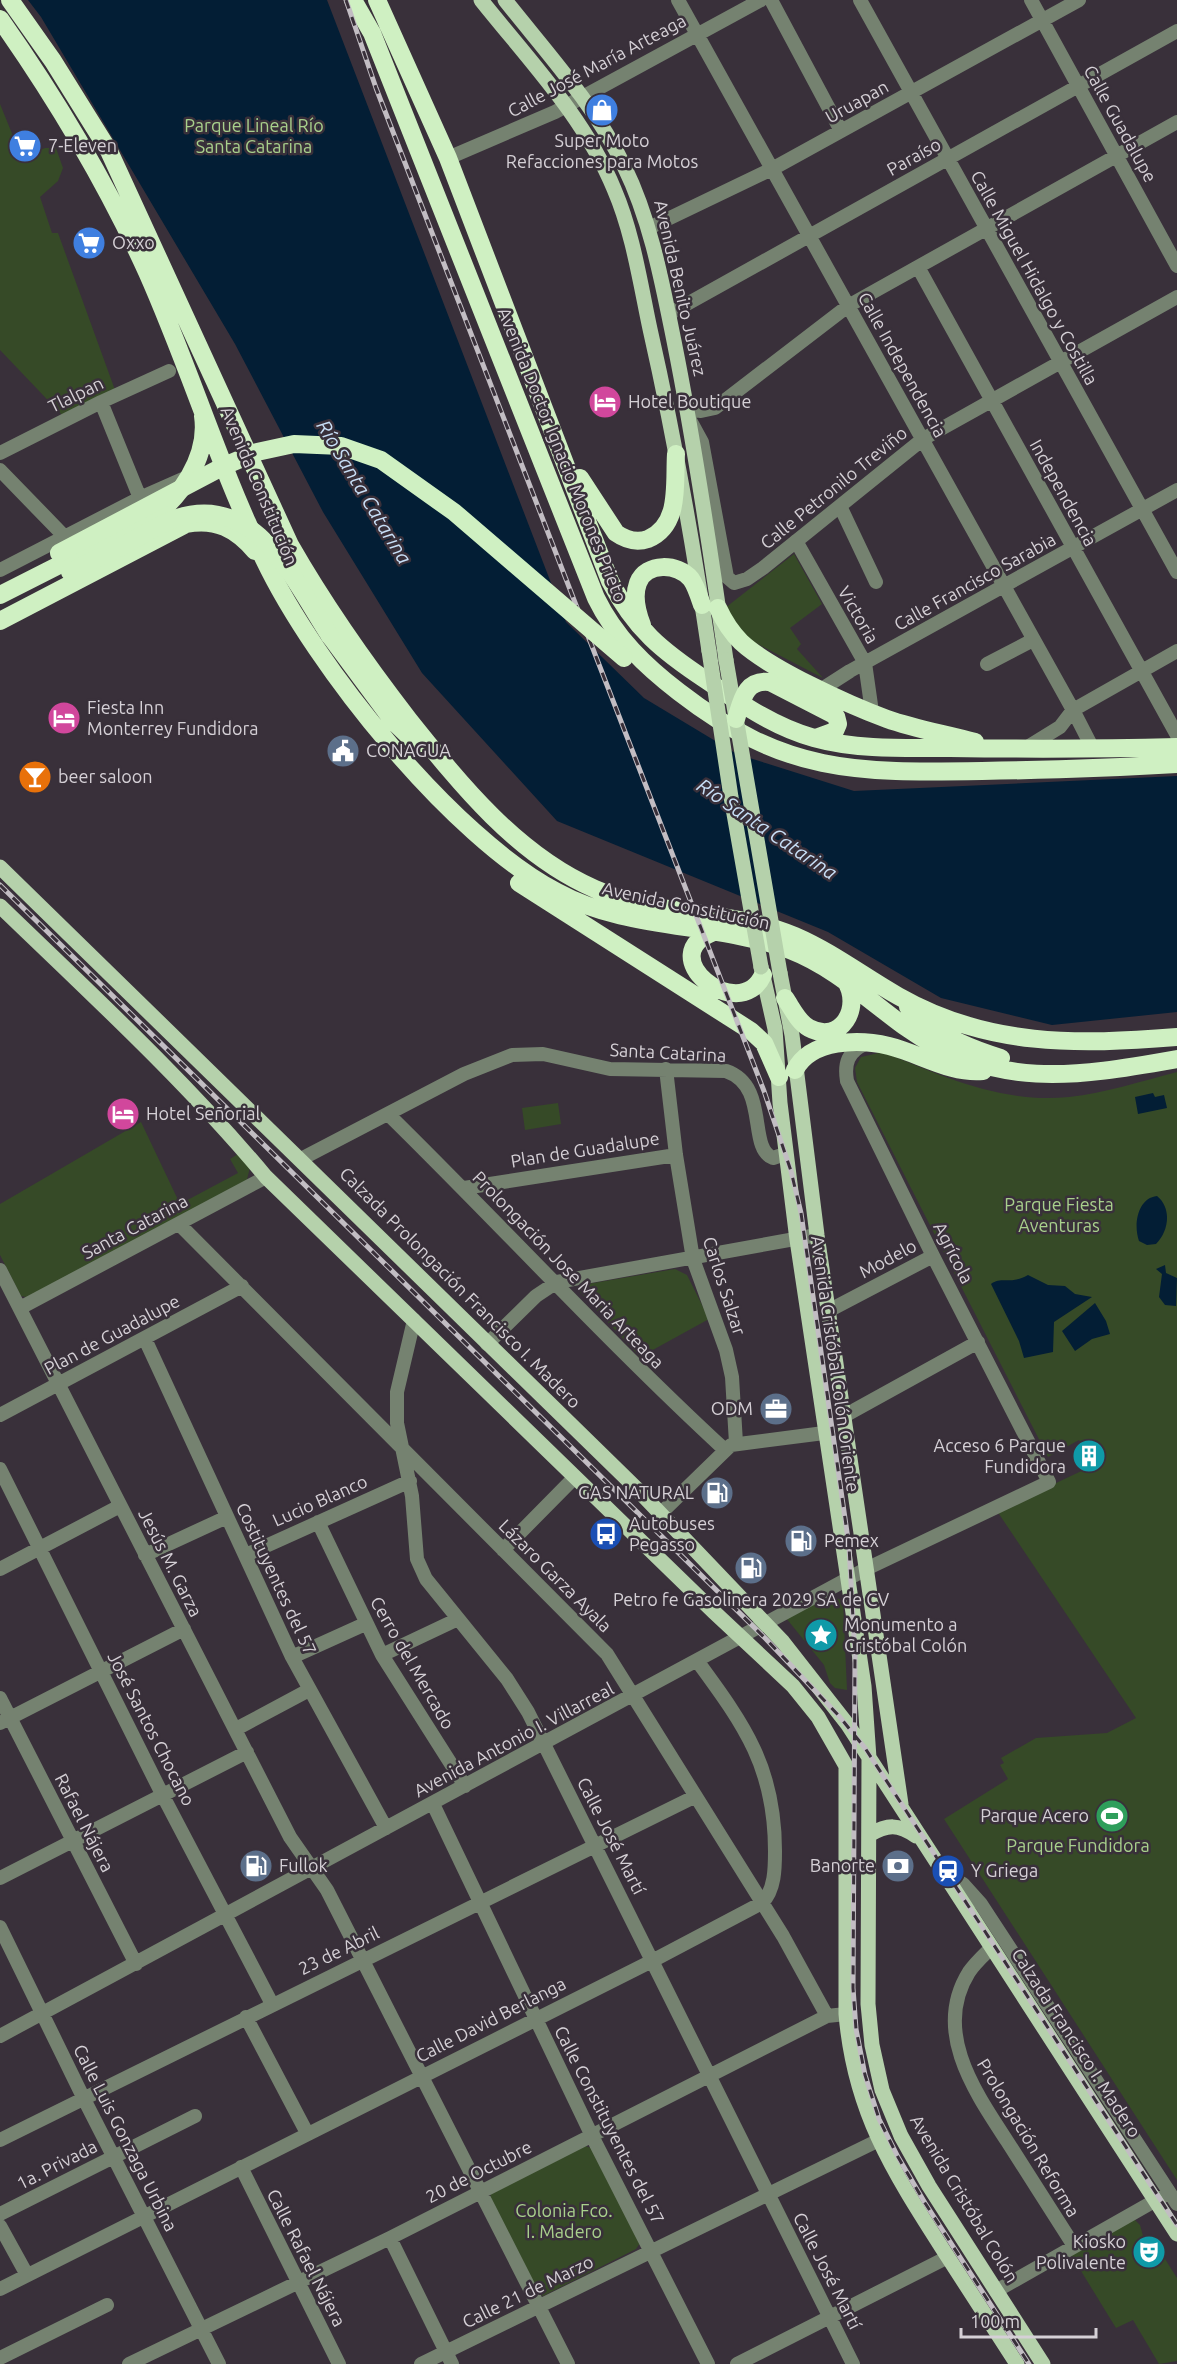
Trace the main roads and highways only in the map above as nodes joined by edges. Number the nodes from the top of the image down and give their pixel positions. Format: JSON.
{"nodes":[{"id":1,"x":10,"y":0,"type":"edge"},
{"id":2,"x":353,"y":0,"type":"edge"},
{"id":3,"x":377,"y":0,"type":"edge"},
{"id":4,"x":481,"y":0,"type":"edge"},
{"id":5,"x":505,"y":0,"type":"edge"},
{"id":6,"x":0,"y":19,"type":"edge"},
{"id":7,"x":372,"y":33,"type":"junction"},
{"id":8,"x":433,"y":124,"type":"junction"},
{"id":9,"x":665,"y":397,"type":"junction"},
{"id":10,"x":200,"y":400,"type":"junction"},
{"id":11,"x":689,"y":415,"type":"junction"},
{"id":12,"x":562,"y":451,"type":"junction"},
{"id":13,"x":676,"y":454,"type":"junction"},
{"id":14,"x":265,"y":562,"type":"junction"},
{"id":15,"x":0,"y":584,"type":"edge"},
{"id":16,"x":0,"y":595,"type":"edge"},
{"id":17,"x":710,"y":606,"type":"junction"},
{"id":18,"x":0,"y":610,"type":"edge"},
{"id":19,"x":0,"y":621,"type":"edge"},
{"id":20,"x":646,"y":635,"type":"junction"},
{"id":21,"x":654,"y":673,"type":"junction"},
{"id":22,"x":736,"y":719,"type":"junction"},
{"id":23,"x":814,"y":738,"type":"junction"},
{"id":24,"x":1177,"y":747,"type":"edge"},
{"id":25,"x":1000,"y":749,"type":"junction"},
{"id":26,"x":1177,"y":764,"type":"edge"},
{"id":27,"x":455,"y":776,"type":"junction"},
{"id":28,"x":456,"y":813,"type":"junction"},
{"id":29,"x":0,"y":867,"type":"edge"},
{"id":30,"x":0,"y":906,"type":"edge"},
{"id":31,"x":717,"y":931,"type":"junction"},
{"id":32,"x":768,"y":972,"type":"junction"},
{"id":33,"x":845,"y":980,"type":"junction"},
{"id":34,"x":898,"y":996,"type":"junction"},
{"id":35,"x":785,"y":998,"type":"junction"},
{"id":36,"x":1177,"y":1037,"type":"edge"},
{"id":37,"x":1177,"y":1059,"type":"edge"},
{"id":38,"x":995,"y":1068,"type":"junction"},
{"id":39,"x":1107,"y":1072,"type":"junction"},
{"id":40,"x":787,"y":1074,"type":"junction"},
{"id":41,"x":869,"y":1758,"type":"junction"},
{"id":42,"x":895,"y":1770,"type":"joint"},
{"id":43,"x":903,"y":1815,"type":"junction"},
{"id":44,"x":869,"y":1835,"type":"junction"},
{"id":45,"x":921,"y":1840,"type":"junction"},
{"id":46,"x":868,"y":2004,"type":"junction"},
{"id":47,"x":847,"y":2033,"type":"junction"},
{"id":48,"x":1177,"y":2234,"type":"edge"},
{"id":49,"x":1017,"y":2364,"type":"edge"},
{"id":50,"x":1043,"y":2364,"type":"edge"}],
"edges":[{"from":1,"to":27,"type":"highway","name":"Avenida Constitución"},
{"from":2,"to":7,"type":"highway","name":"Avenida Doctor Ignacio Morones Prieto"},
{"from":3,"to":8,"type":"highway","name":"Avenida Doctor Ignacio Morones Prieto"},
{"from":4,"to":9,"type":"main road","name":"Avenida Benito Juárez"},
{"from":5,"to":11,"type":"main road","name":"Avenida Benito Juárez"},
{"from":6,"to":10,"type":"highway","name":"Avenida Constitución"},
{"from":7,"to":8,"type":"highway"},
{"from":7,"to":21,"type":"highway","name":"Avenida Doctor Ignacio Morones Prieto"},
{"from":8,"to":12,"type":"highway","name":"Avenida Doctor Ignacio Morones Prieto"},
{"from":9,"to":11,"type":"main road"},
{"from":9,"to":13,"type":"main road","name":"Avenida Benito Juárez"},
{"from":10,"to":14,"type":"highway","name":"Avenida Constitución"},
{"from":10,"to":16,"type":"highway"},
{"from":11,"to":17,"type":"main road","name":"Avenida Benito Juárez"},
{"from":12,"to":13,"type":"highway"},
{"from":12,"to":20,"type":"highway","name":"Avenida Doctor Ignacio Morones Prieto"},
{"from":13,"to":17,"type":"main road","name":"Avenida Benito Juárez"},
{"from":14,"to":19,"type":"highway"},
{"from":14,"to":28,"type":"highway","name":"Avenida Constitución"},
{"from":15,"to":21,"type":"highway","bridge":true},
{"from":17,"to":20,"type":"highway"},
{"from":17,"to":22,"type":"main road","name":"Avenida Benito Juárez","bridge":true},
{"from":17,"to":25,"type":"highway"},
{"from":17,"to":32,"type":"main road","name":"Avenida Benito Juárez","bridge":true},
{"from":18,"to":27,"type":"highway","bridge":true},
{"from":20,"to":23,"type":"highway","name":"Avenida Doctor Ignacio Morones Prieto"},
{"from":21,"to":26,"type":"highway","name":"Avenida Doctor Ignacio Morones Prieto"},
{"from":22,"to":23,"type":"highway","bridge":true},
{"from":22,"to":32,"type":"main road","name":"Avenida Benito Juárez","bridge":true},
{"from":23,"to":25,"type":"highway","name":"Avenida Doctor Ignacio Morones Prieto"},
{"from":24,"to":25,"type":"highway","name":"Avenida Doctor Ignacio Morones Prieto"},
{"from":27,"to":34,"type":"highway","name":"Avenida Constitución"},
{"from":28,"to":31,"type":"highway","name":"Avenida Constitución"},
{"from":28,"to":40,"type":"highway"},
{"from":29,"to":41,"type":"main road","name":"Calzada Prolongación Francisco I. Madero"},
{"from":30,"to":47,"type":"main road"},
{"from":31,"to":32,"type":"highway"},
{"from":31,"to":33,"type":"highway","name":"Avenida Constitución"},
{"from":32,"to":35,"type":"main road","name":"Avenida Cristóbal Colón Oriente"},
{"from":32,"to":40,"type":"main road","name":"Avenida Cristóbal Colón Oriente"},
{"from":33,"to":35,"type":"highway"},
{"from":33,"to":38,"type":"highway","name":"Avenida Constitución"},
{"from":34,"to":36,"type":"highway","name":"Avenida Constitución"},
{"from":34,"to":39,"type":"highway"},
{"from":35,"to":40,"type":"main road","name":"Avenida Cristóbal Colón Oriente"},
{"from":37,"to":39,"type":"highway","name":"Avenida Constitución"},
{"from":38,"to":39,"type":"highway","name":"Avenida Constitución"},
{"from":38,"to":40,"type":"highway"},
{"from":40,"to":41,"type":"main road","name":"Avenida Cristóbal Colón Oriente"},
{"from":40,"to":42,"type":"main road","name":"Avenida Cristóbal Colón Oriente"},
{"from":41,"to":43,"type":"main road","name":"Calzada Francisco I. Madero"},
{"from":41,"to":44,"type":"main road","name":"Avenida Cristóbal Colón"},
{"from":42,"to":43,"type":"main road","name":"Calzada Francisco I. Madero"},
{"from":43,"to":45,"type":"main road","name":"Calzada Francisco I. Madero"},
{"from":44,"to":45,"type":"main road"},
{"from":44,"to":46,"type":"main road","name":"Avenida Cristóbal Colón"},
{"from":45,"to":48,"type":"main road","name":"Calzada Francisco I. Madero"},
{"from":46,"to":47,"type":"main road"},
{"from":46,"to":50,"type":"main road","name":"Avenida Cristóbal Colón"},
{"from":47,"to":49,"type":"main road"}]}
